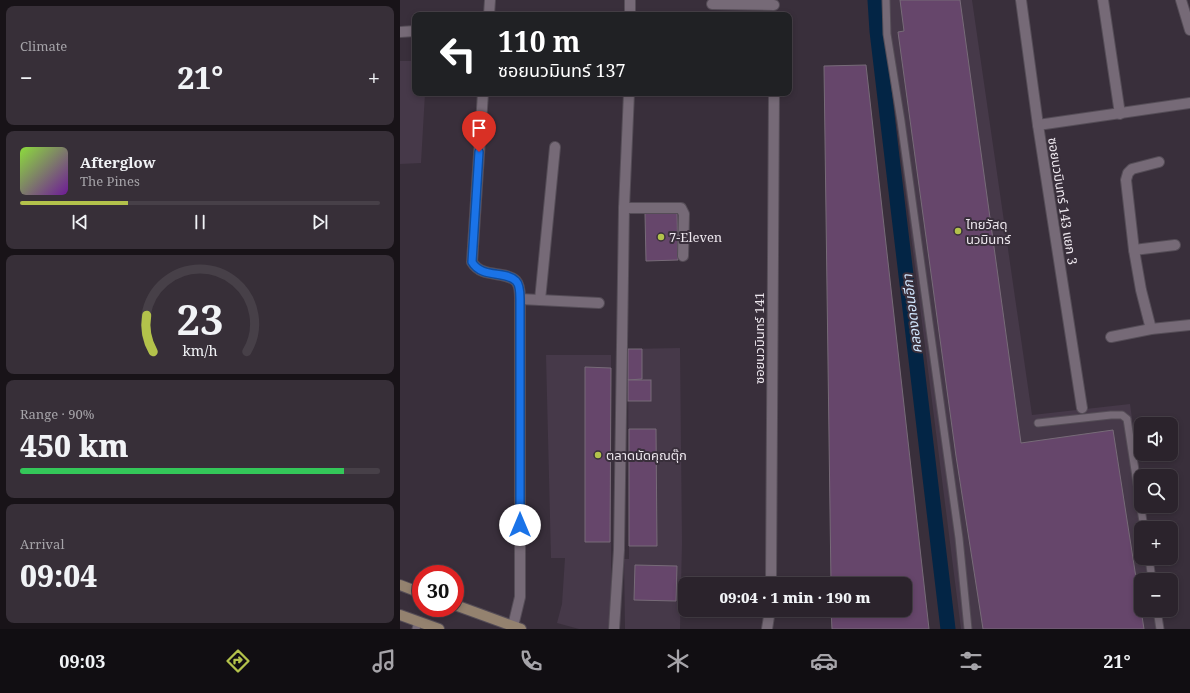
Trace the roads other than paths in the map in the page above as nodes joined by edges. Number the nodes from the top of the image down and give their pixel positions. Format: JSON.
{"nodes":[{"id":1,"x":490,"y":0,"type":"edge"},
{"id":2,"x":630,"y":0,"type":"edge"},
{"id":3,"x":886,"y":0,"type":"edge"},
{"id":4,"x":1021,"y":0,"type":"edge"},
{"id":5,"x":1103,"y":0,"type":"edge"},
{"id":6,"x":1181,"y":0,"type":"edge"},
{"id":7,"x":712,"y":4,"type":"dead end"},
{"id":8,"x":774,"y":7,"type":"edge"},
{"id":9,"x":489,"y":12,"type":"edge"},
{"id":10,"x":630,"y":12,"type":"edge"},
{"id":11,"x":1190,"y":30,"type":"edge"},
{"id":12,"x":412,"y":31,"type":"edge"},
{"id":13,"x":400,"y":32,"type":"edge"},
{"id":14,"x":483,"y":96,"type":"edge"},
{"id":15,"x":629,"y":96,"type":"edge"},
{"id":16,"x":773,"y":96,"type":"edge"},
{"id":17,"x":1190,"y":103,"type":"edge"},
{"id":18,"x":1120,"y":114,"type":"junction"},
{"id":19,"x":1038,"y":125,"type":"junction"},
{"id":20,"x":555,"y":147,"type":"dead end"},
{"id":21,"x":1159,"y":162,"type":"dead end"},
{"id":22,"x":624,"y":208,"type":"junction"},
{"id":23,"x":1175,"y":244,"type":"dead end"},
{"id":24,"x":1134,"y":250,"type":"junction"},
{"id":25,"x":683,"y":256,"type":"dead end"},
{"id":26,"x":520,"y":299,"type":"junction"},
{"id":27,"x":540,"y":300,"type":"junction"},
{"id":28,"x":599,"y":303,"type":"dead end"},
{"id":29,"x":1190,"y":325,"type":"edge"},
{"id":30,"x":1151,"y":329,"type":"junction"},
{"id":31,"x":1111,"y":337,"type":"dead end"},
{"id":32,"x":1082,"y":408,"type":"dead end"},
{"id":33,"x":1038,"y":423,"type":"dead end"},
{"id":34,"x":1143,"y":521,"type":"edge"},
{"id":35,"x":771,"y":577,"type":"edge"},
{"id":36,"x":400,"y":585,"type":"edge"},
{"id":37,"x":412,"y":590,"type":"edge"},
{"id":38,"x":464,"y":608,"type":"edge"},
{"id":39,"x":400,"y":615,"type":"edge"},
{"id":40,"x":769,"y":617,"type":"edge"},
{"id":41,"x":1158,"y":617,"type":"edge"},
{"id":42,"x":417,"y":625,"type":"edge"},
{"id":43,"x":517,"y":628,"type":"edge"},
{"id":44,"x":439,"y":629,"type":"edge"},
{"id":45,"x":614,"y":629,"type":"edge"},
{"id":46,"x":767,"y":629,"type":"edge"},
{"id":47,"x":968,"y":629,"type":"edge"},
{"id":48,"x":1160,"y":629,"type":"edge"}],
"edges":[{"from":1,"to":9,"type":"street"},
{"from":2,"to":10,"type":"street"},
{"from":3,"to":47,"type":"lane"},
{"from":4,"to":19,"type":"street"},
{"from":5,"to":18,"type":"street"},
{"from":6,"to":11,"type":"street"},
{"from":7,"to":8,"type":"street"},
{"from":12,"to":13,"type":"street"},
{"from":14,"to":26,"type":"street"},
{"from":15,"to":22,"type":"street"},
{"from":16,"to":35,"type":"street","name":"ซอยนวมินทร์ 141"},
{"from":17,"to":18,"type":"street","name":"ซอยนวมินทร์ 143 แยก 3"},
{"from":18,"to":19,"type":"street","name":"ซอยนวมินทร์ 143 แยก 3"},
{"from":19,"to":32,"type":"street","name":"ซอยนวมินทร์ 143 แยก 3"},
{"from":20,"to":27,"type":"street"},
{"from":21,"to":24,"type":"street"},
{"from":22,"to":25,"type":"street"},
{"from":22,"to":45,"type":"street"},
{"from":23,"to":24,"type":"street"},
{"from":24,"to":30,"type":"street"},
{"from":26,"to":27,"type":"street"},
{"from":26,"to":43,"type":"street"},
{"from":27,"to":28,"type":"street"},
{"from":29,"to":30,"type":"street"},
{"from":30,"to":31,"type":"street"},
{"from":33,"to":34,"type":"lane"},
{"from":36,"to":37,"type":"main road"},
{"from":38,"to":43,"type":"main road"},
{"from":39,"to":42,"type":"main road"},
{"from":40,"to":46,"type":"street"},
{"from":41,"to":48,"type":"lane"},
{"from":42,"to":44,"type":"main road"}]}
